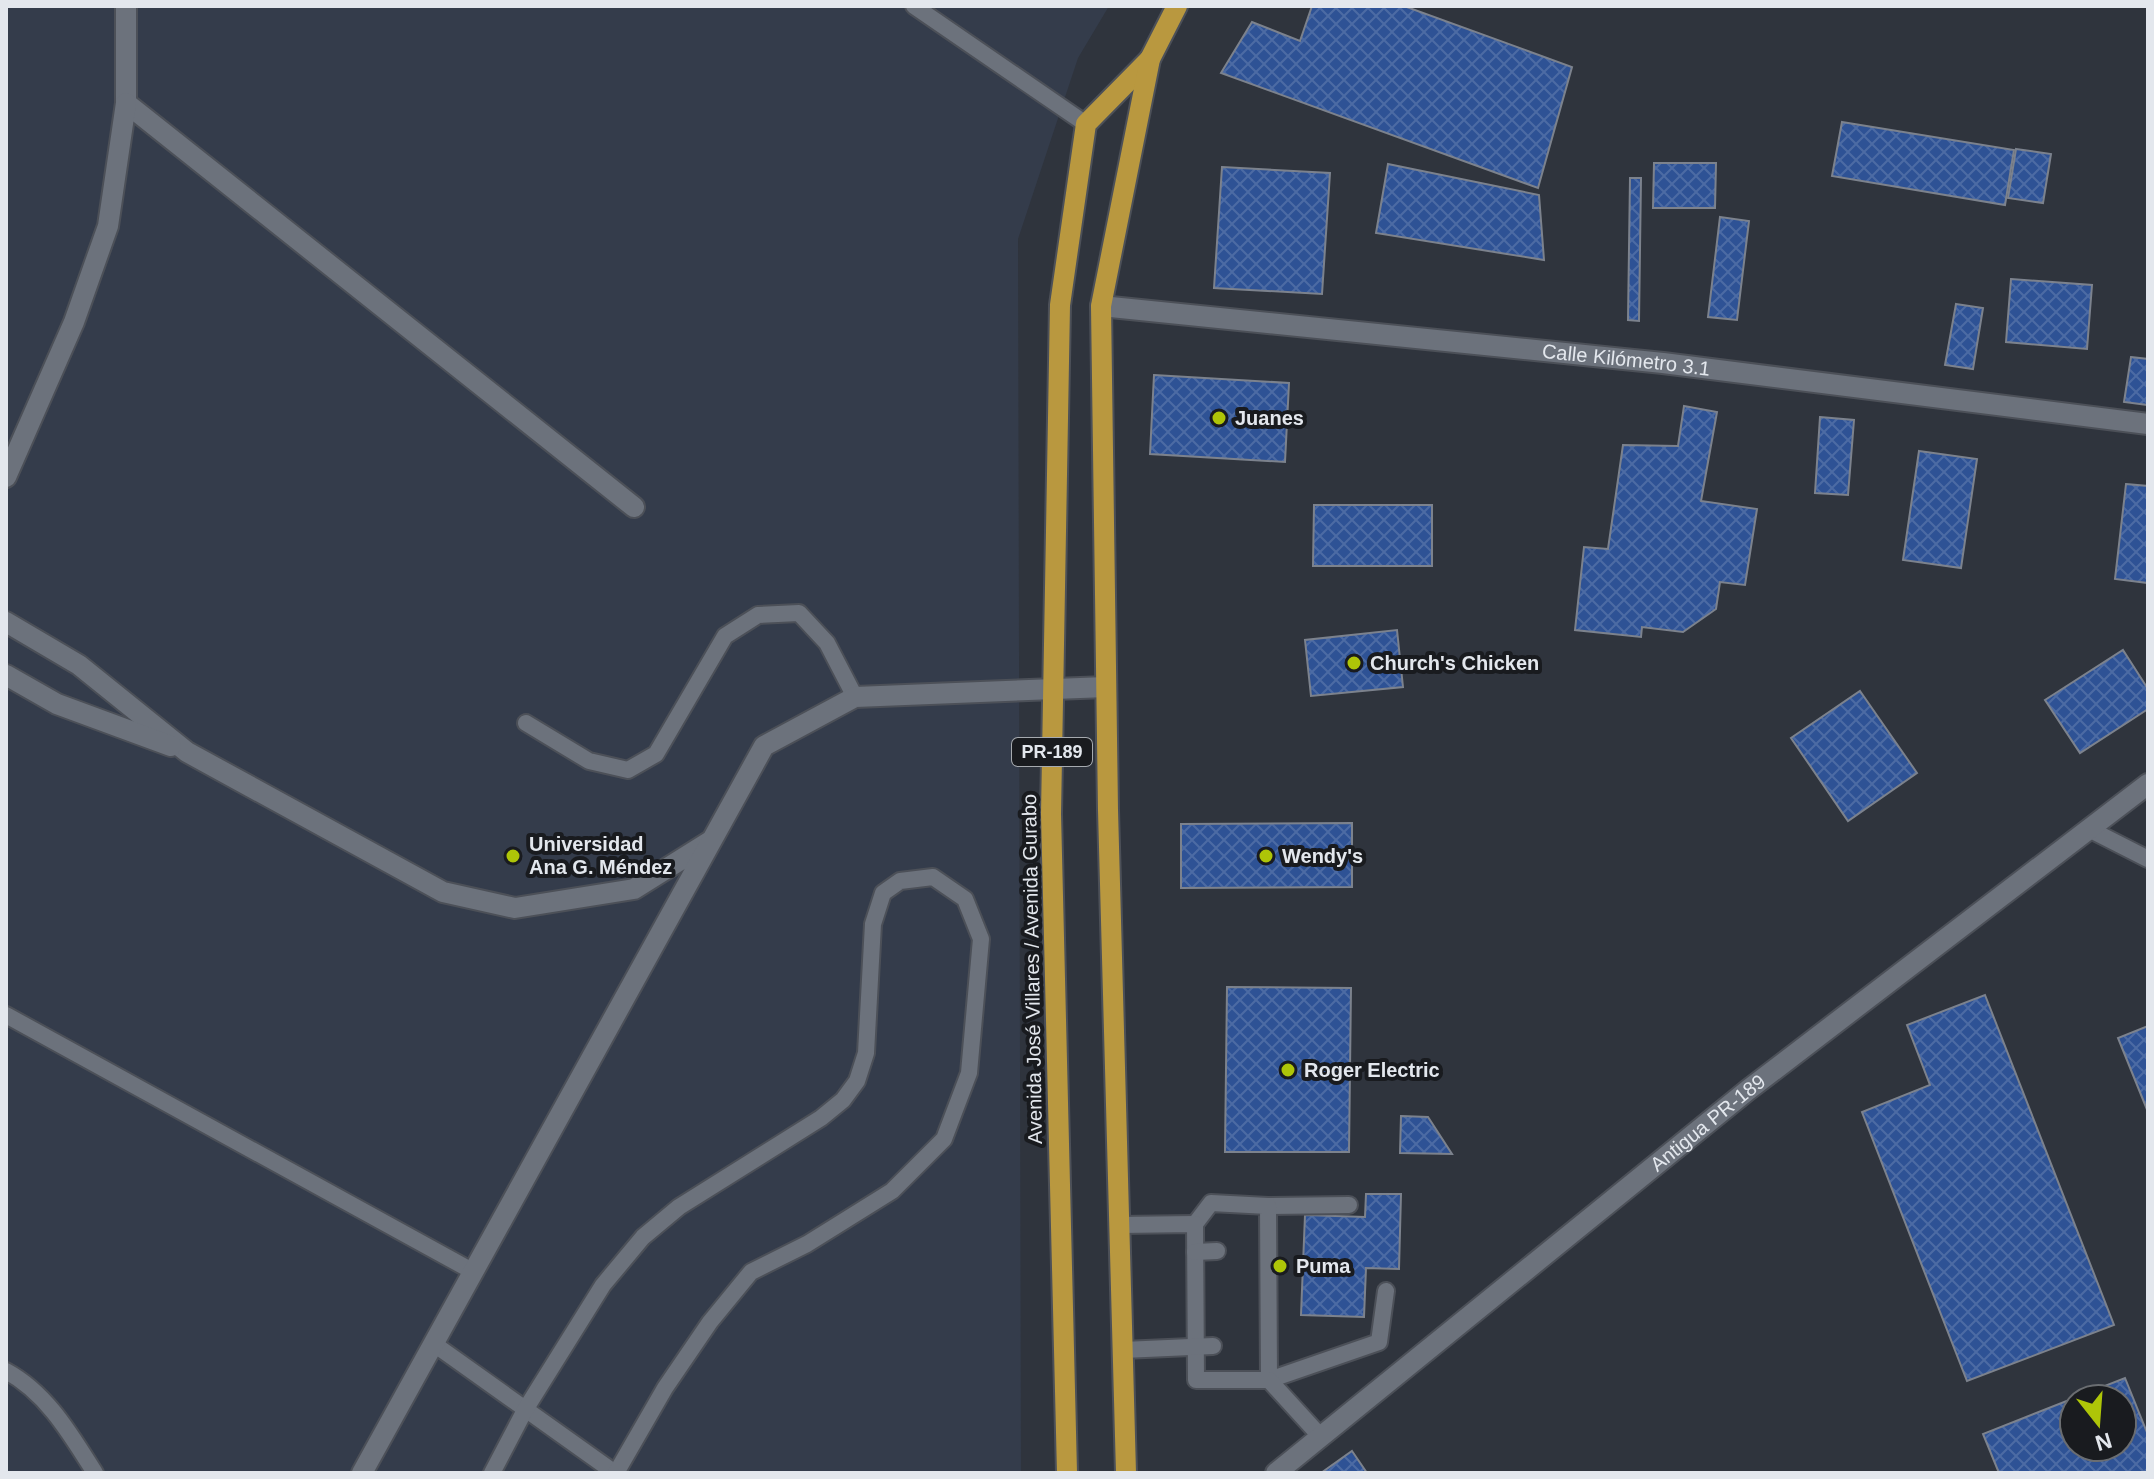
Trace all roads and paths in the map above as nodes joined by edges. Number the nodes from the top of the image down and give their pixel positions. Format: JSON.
{"nodes":[{"id":1,"x":126,"y":6,"type":"edge"},
{"id":2,"x":914,"y":6,"type":"edge"},
{"id":3,"x":1177,"y":6,"type":"edge"},
{"id":4,"x":1150,"y":59,"type":"junction"},
{"id":5,"x":126,"y":103,"type":"junction"},
{"id":6,"x":1086,"y":124,"type":"junction"},
{"id":7,"x":1101,"y":306,"type":"junction"},
{"id":8,"x":2148,"y":424,"type":"edge"},
{"id":9,"x":6,"y":477,"type":"edge"},
{"id":10,"x":634,"y":507,"type":"dead end"},
{"id":11,"x":6,"y":622,"type":"edge"},
{"id":12,"x":6,"y":675,"type":"edge"},
{"id":13,"x":1106,"y":687,"type":"junction"},
{"id":14,"x":1053,"y":689,"type":"junction"},
{"id":15,"x":855,"y":697,"type":"junction"},
{"id":16,"x":526,"y":723,"type":"dead end"},
{"id":17,"x":187,"y":752,"type":"junction"},
{"id":18,"x":2148,"y":784,"type":"edge"},
{"id":19,"x":2089,"y":829,"type":"junction"},
{"id":20,"x":712,"y":840,"type":"junction"},
{"id":21,"x":2148,"y":859,"type":"edge"},
{"id":22,"x":6,"y":1015,"type":"edge"},
{"id":23,"x":1349,"y":1205,"type":"dead end"},
{"id":24,"x":1268,"y":1206,"type":"junction"},
{"id":25,"x":1195,"y":1224,"type":"junction"},
{"id":26,"x":1119,"y":1225,"type":"junction"},
{"id":27,"x":1217,"y":1251,"type":"dead end"},
{"id":28,"x":1195,"y":1252,"type":"junction"},
{"id":29,"x":474,"y":1272,"type":"junction"},
{"id":30,"x":1386,"y":1291,"type":"dead end"},
{"id":31,"x":1214,"y":1297,"type":"dead end"},
{"id":32,"x":1195,"y":1298,"type":"junction"},
{"id":33,"x":434,"y":1344,"type":"junction"},
{"id":34,"x":1195,"y":1346,"type":"junction"},
{"id":35,"x":1213,"y":1346,"type":"dead end"},
{"id":36,"x":1123,"y":1350,"type":"junction"},
{"id":37,"x":6,"y":1371,"type":"edge"},
{"id":38,"x":1269,"y":1380,"type":"junction"},
{"id":39,"x":525,"y":1410,"type":"junction"},
{"id":40,"x":1321,"y":1437,"type":"junction"},
{"id":41,"x":95,"y":1473,"type":"edge"},
{"id":42,"x":362,"y":1473,"type":"edge"},
{"id":43,"x":492,"y":1473,"type":"edge"},
{"id":44,"x":616,"y":1473,"type":"edge"},
{"id":45,"x":1067,"y":1473,"type":"edge"},
{"id":46,"x":1126,"y":1473,"type":"edge"},
{"id":47,"x":1276,"y":1473,"type":"edge"}],
"edges":[{"from":1,"to":5,"type":"street"},
{"from":2,"to":6,"type":"lane"},
{"from":3,"to":4,"type":"main road","number":"PR-189"},
{"from":4,"to":6,"type":"main road","number":"PR-189"},
{"from":4,"to":7,"type":"main road","number":"PR-189"},
{"from":5,"to":9,"type":"street"},
{"from":5,"to":10,"type":"street"},
{"from":6,"to":14,"type":"main road","name":"Avenida José Villares / Avenida Gurabo","number":"PR-189"},
{"from":7,"to":8,"type":"street","name":"Calle Kilómetro 3.1"},
{"from":7,"to":13,"type":"main road","number":"PR-189"},
{"from":11,"to":17,"type":"street"},
{"from":12,"to":17,"type":"street"},
{"from":13,"to":14,"type":"street"},
{"from":13,"to":26,"type":"main road","number":"PR-189"},
{"from":14,"to":15,"type":"street"},
{"from":14,"to":45,"type":"main road","name":"Avenida José Villares / Avenida Gurabo","number":"PR-189"},
{"from":15,"to":16,"type":"lane"},
{"from":15,"to":20,"type":"street"},
{"from":17,"to":20,"type":"street"},
{"from":18,"to":19,"type":"street","name":"Antigua PR-189"},
{"from":19,"to":21,"type":"lane"},
{"from":19,"to":40,"type":"street","name":"Antigua PR-189"},
{"from":20,"to":29,"type":"street"},
{"from":22,"to":29,"type":"lane"},
{"from":23,"to":24,"type":"lane"},
{"from":24,"to":25,"type":"lane"},
{"from":24,"to":38,"type":"lane"},
{"from":25,"to":26,"type":"lane"},
{"from":25,"to":28,"type":"lane"},
{"from":26,"to":36,"type":"main road","number":"PR-189"},
{"from":27,"to":28,"type":"lane"},
{"from":28,"to":32,"type":"lane"},
{"from":29,"to":33,"type":"street"},
{"from":30,"to":38,"type":"lane"},
{"from":31,"to":32,"type":"lane"},
{"from":32,"to":34,"type":"lane"},
{"from":33,"to":39,"type":"lane"},
{"from":33,"to":42,"type":"street"},
{"from":34,"to":35,"type":"lane"},
{"from":34,"to":36,"type":"lane"},
{"from":34,"to":38,"type":"lane"},
{"from":36,"to":46,"type":"main road","number":"PR-189"},
{"from":37,"to":41,"type":"lane"},
{"from":38,"to":40,"type":"lane"},
{"from":39,"to":43,"type":"lane"},
{"from":39,"to":44,"type":"lane"},
{"from":39,"to":44,"type":"lane"},
{"from":40,"to":47,"type":"street","name":"Antigua PR-189"}]}
